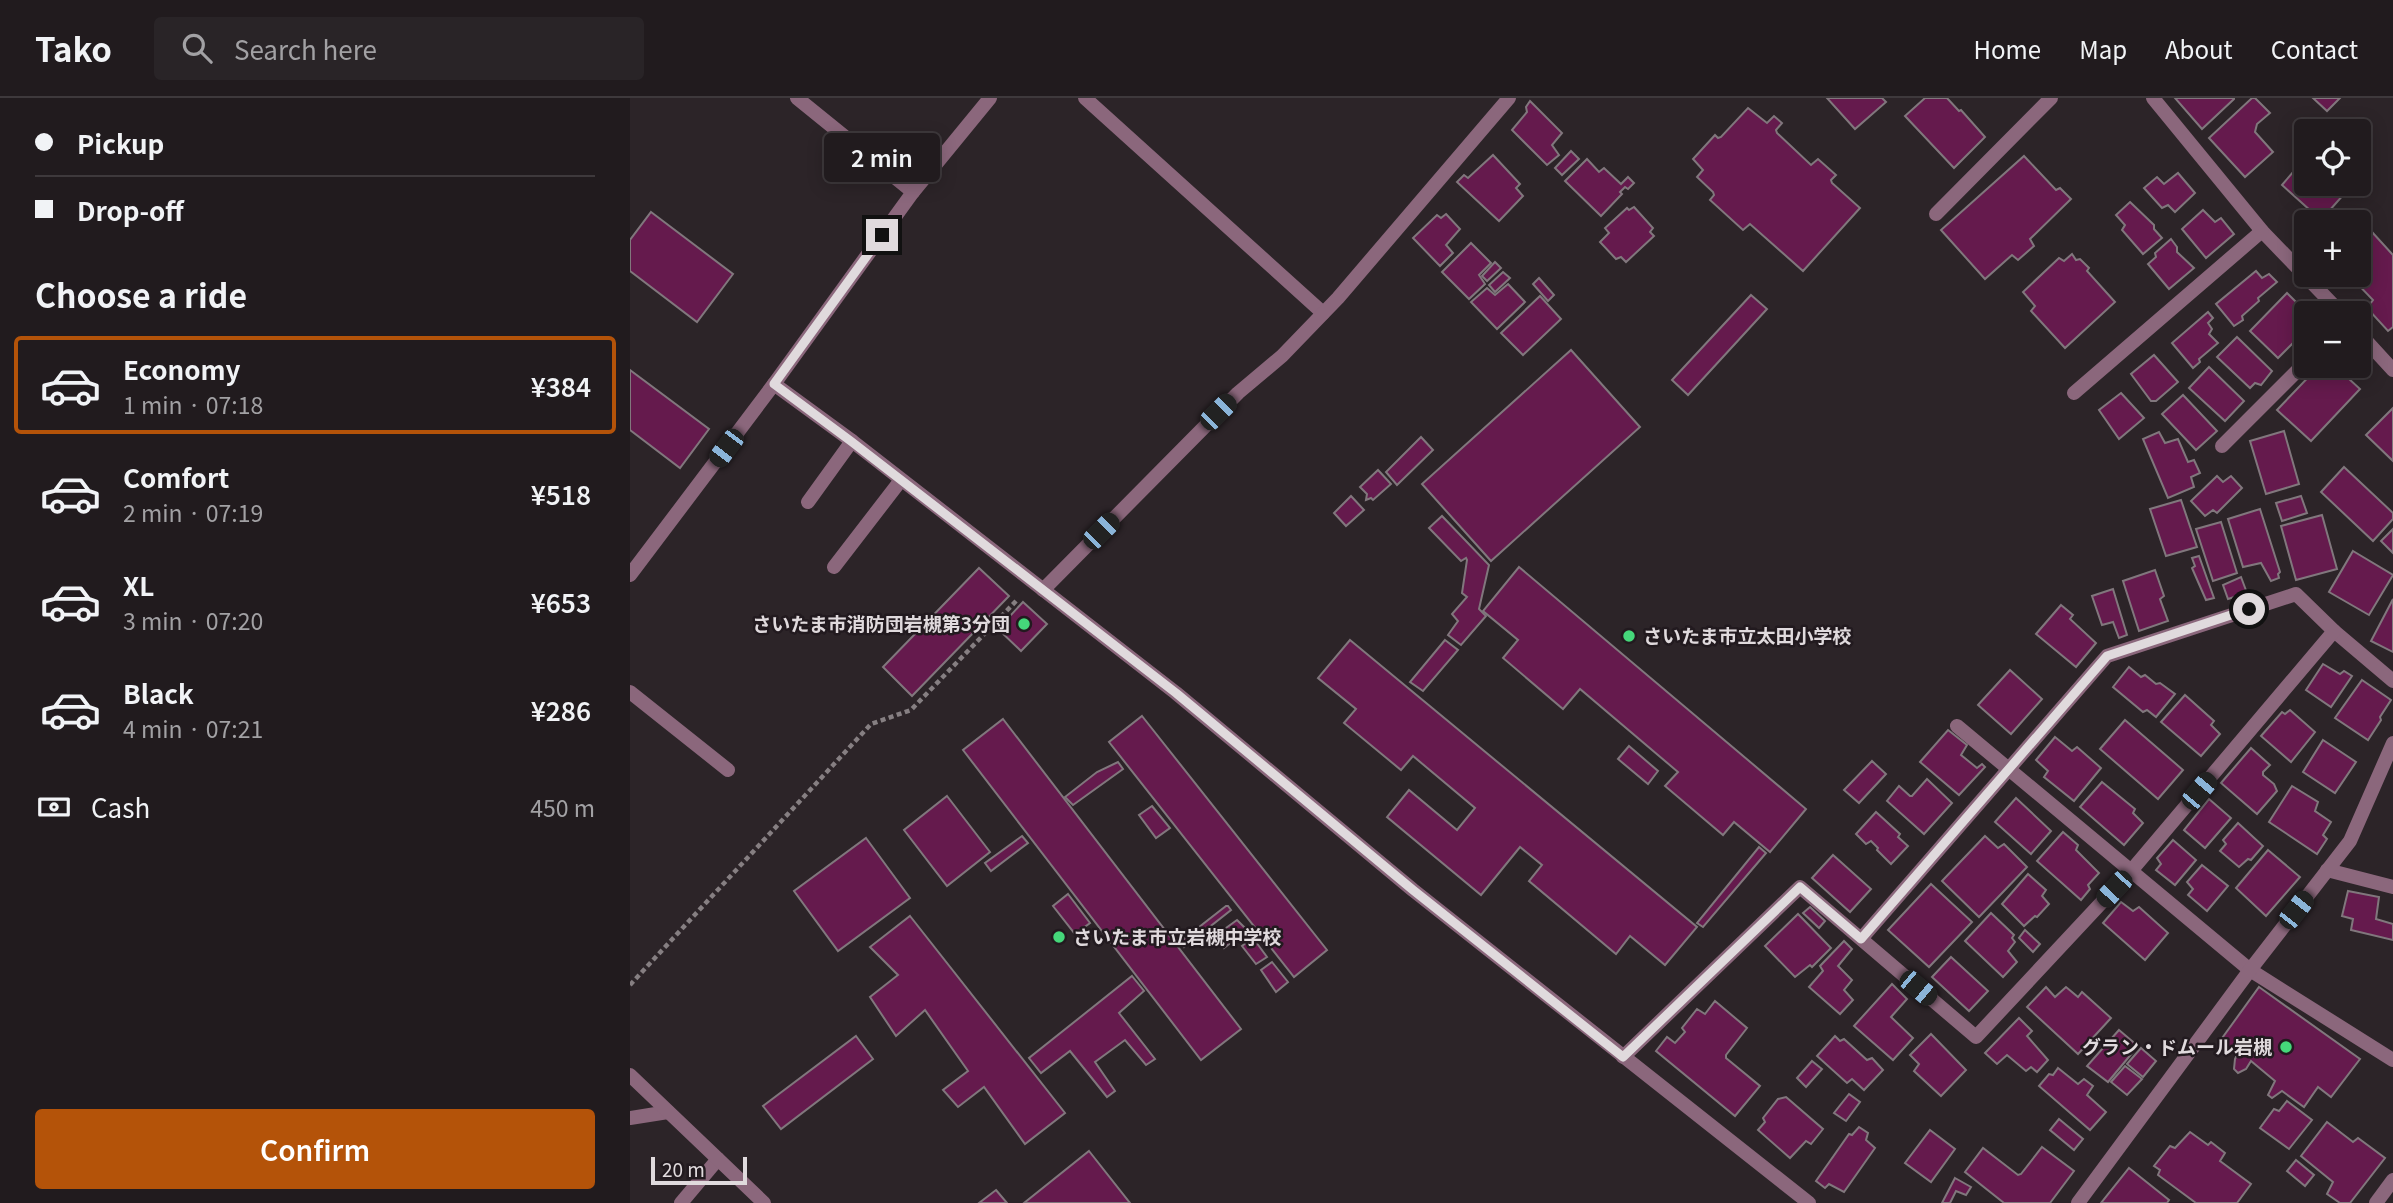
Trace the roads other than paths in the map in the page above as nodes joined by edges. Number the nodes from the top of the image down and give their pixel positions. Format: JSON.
{"nodes":[{"id":1,"x":797,"y":98,"type":"edge"},
{"id":2,"x":990,"y":98,"type":"edge"},
{"id":3,"x":1085,"y":98,"type":"edge"},
{"id":4,"x":1509,"y":98,"type":"edge"},
{"id":5,"x":2051,"y":98,"type":"edge"},
{"id":6,"x":2153,"y":98,"type":"edge"},
{"id":7,"x":913,"y":192,"type":"junction"},
{"id":8,"x":1936,"y":214,"type":"dead end"},
{"id":9,"x":2262,"y":231,"type":"junction"},
{"id":10,"x":2329,"y":301,"type":"edge"},
{"id":11,"x":1324,"y":313,"type":"junction"},
{"id":12,"x":2371,"y":346,"type":"edge"},
{"id":13,"x":2393,"y":370,"type":"edge"},
{"id":14,"x":2294,"y":374,"type":"edge"},
{"id":15,"x":774,"y":384,"type":"junction"},
{"id":16,"x":2074,"y":393,"type":"dead end"},
{"id":17,"x":852,"y":442,"type":"junction"},
{"id":18,"x":2222,"y":446,"type":"dead end"},
{"id":19,"x":901,"y":480,"type":"junction"},
{"id":20,"x":808,"y":502,"type":"dead end"},
{"id":21,"x":834,"y":566,"type":"dead end"},
{"id":22,"x":630,"y":575,"type":"edge"},
{"id":23,"x":1038,"y":586,"type":"junction"},
{"id":24,"x":2334,"y":631,"type":"junction"},
{"id":25,"x":2393,"y":681,"type":"edge"},
{"id":26,"x":630,"y":692,"type":"edge"},
{"id":27,"x":1957,"y":726,"type":"dead end"},
{"id":28,"x":2393,"y":743,"type":"edge"},
{"id":29,"x":728,"y":770,"type":"dead end"},
{"id":30,"x":2010,"y":770,"type":"junction"},
{"id":31,"x":2327,"y":870,"type":"junction"},
{"id":32,"x":2131,"y":871,"type":"junction"},
{"id":33,"x":2393,"y":887,"type":"edge"},
{"id":34,"x":1861,"y":939,"type":"junction"},
{"id":35,"x":2250,"y":970,"type":"junction"},
{"id":36,"x":1623,"y":1057,"type":"junction"},
{"id":37,"x":2393,"y":1060,"type":"edge"},
{"id":38,"x":630,"y":1075,"type":"edge"},
{"id":39,"x":668,"y":1112,"type":"junction"},
{"id":40,"x":630,"y":1118,"type":"edge"},
{"id":41,"x":718,"y":1159,"type":"junction"},
{"id":42,"x":2393,"y":1180,"type":"edge"},
{"id":43,"x":681,"y":1203,"type":"edge"},
{"id":44,"x":764,"y":1203,"type":"edge"},
{"id":45,"x":1809,"y":1203,"type":"edge"},
{"id":46,"x":2078,"y":1203,"type":"edge"},
{"id":47,"x":2376,"y":1203,"type":"edge"}],
"edges":[{"from":1,"to":7,"type":"street"},
{"from":2,"to":7,"type":"street"},
{"from":3,"to":11,"type":"street"},
{"from":4,"to":11,"type":"street"},
{"from":5,"to":8,"type":"street"},
{"from":6,"to":9,"type":"street"},
{"from":7,"to":15,"type":"street"},
{"from":9,"to":10,"type":"street"},
{"from":9,"to":16,"type":"street"},
{"from":11,"to":23,"type":"street"},
{"from":12,"to":13,"type":"street"},
{"from":14,"to":18,"type":"street"},
{"from":15,"to":17,"type":"street"},
{"from":15,"to":22,"type":"street"},
{"from":17,"to":19,"type":"street"},
{"from":17,"to":20,"type":"street"},
{"from":19,"to":21,"type":"street"},
{"from":19,"to":23,"type":"street"},
{"from":23,"to":36,"type":"street"},
{"from":24,"to":25,"type":"street"},
{"from":24,"to":30,"type":"street"},
{"from":24,"to":32,"type":"street"},
{"from":26,"to":29,"type":"street"},
{"from":27,"to":30,"type":"street"},
{"from":28,"to":31,"type":"street"},
{"from":30,"to":32,"type":"street"},
{"from":30,"to":34,"type":"street"},
{"from":31,"to":33,"type":"street"},
{"from":31,"to":35,"type":"street"},
{"from":32,"to":34,"type":"street"},
{"from":32,"to":35,"type":"street"},
{"from":34,"to":36,"type":"street"},
{"from":35,"to":37,"type":"street"},
{"from":35,"to":46,"type":"street"},
{"from":36,"to":45,"type":"street"},
{"from":38,"to":39,"type":"street"},
{"from":39,"to":40,"type":"street"},
{"from":39,"to":41,"type":"street"},
{"from":41,"to":43,"type":"street"},
{"from":41,"to":44,"type":"street"},
{"from":42,"to":47,"type":"street"}]}
